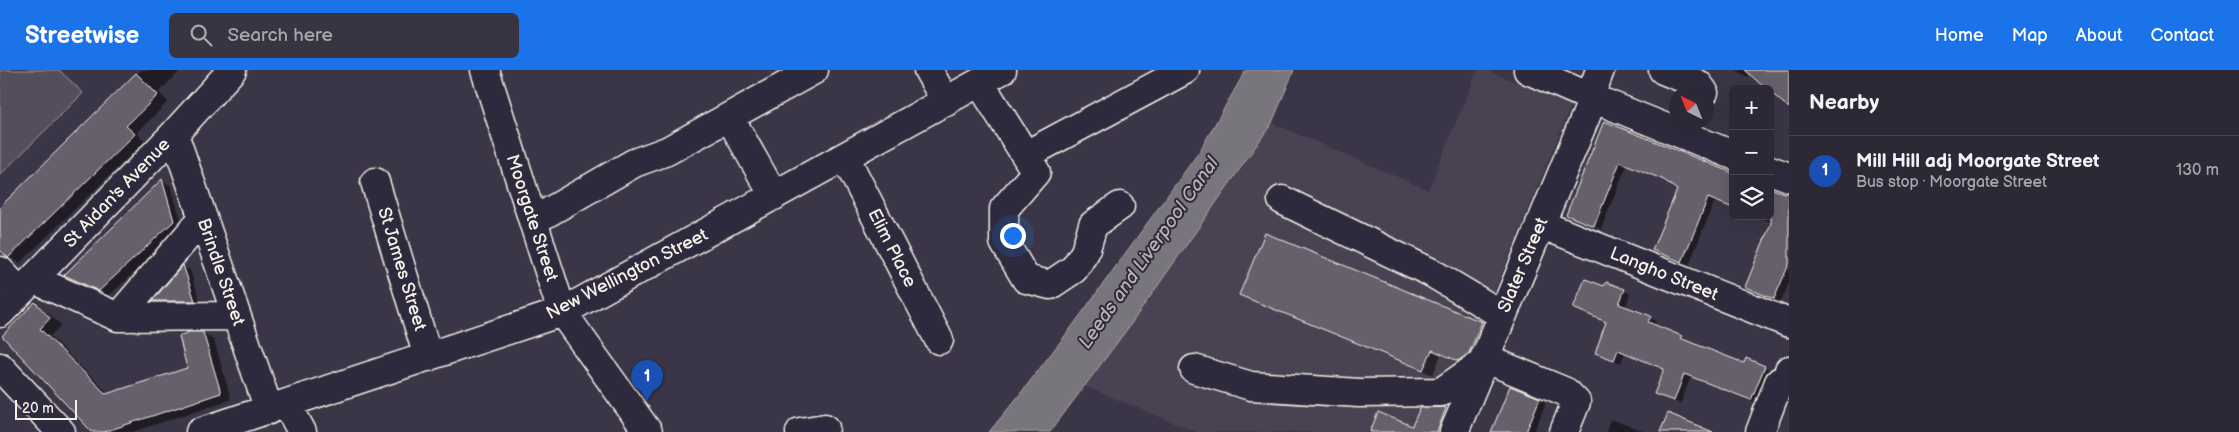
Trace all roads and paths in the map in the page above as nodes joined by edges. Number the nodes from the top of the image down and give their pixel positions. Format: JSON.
{"nodes":[{"id":1,"x":232,"y":70,"type":"edge"},
{"id":2,"x":814,"y":70,"type":"edge"},
{"id":3,"x":928,"y":70,"type":"edge"},
{"id":4,"x":1185,"y":70,"type":"edge"},
{"id":5,"x":1528,"y":70,"type":"edge"},
{"id":6,"x":1600,"y":70,"type":"edge"},
{"id":7,"x":1663,"y":70,"type":"edge"},
{"id":8,"x":488,"y":71,"type":"edge"},
{"id":9,"x":991,"y":76,"type":"edge"},
{"id":10,"x":1699,"y":85,"type":"edge"},
{"id":11,"x":1591,"y":98,"type":"junction"},
{"id":12,"x":946,"y":102,"type":"junction"},
{"id":13,"x":730,"y":118,"type":"junction"},
{"id":14,"x":1669,"y":123,"type":"edge"},
{"id":15,"x":1689,"y":130,"type":"edge"},
{"id":16,"x":174,"y":134,"type":"junction"},
{"id":17,"x":1729,"y":154,"type":"edge"},
{"id":18,"x":1026,"y":155,"type":"junction"},
{"id":19,"x":845,"y":157,"type":"junction"},
{"id":20,"x":1774,"y":171,"type":"edge"},
{"id":21,"x":1789,"y":177,"type":"edge"},
{"id":22,"x":375,"y":182,"type":"dead end"},
{"id":23,"x":774,"y":196,"type":"junction"},
{"id":24,"x":1282,"y":200,"type":"dead end"},
{"id":25,"x":1120,"y":206,"type":"dead end"},
{"id":26,"x":203,"y":218,"type":"junction"},
{"id":27,"x":533,"y":221,"type":"junction"},
{"id":28,"x":1540,"y":224,"type":"junction"},
{"id":29,"x":0,"y":271,"type":"edge"},
{"id":30,"x":27,"y":286,"type":"junction"},
{"id":31,"x":562,"y":312,"type":"junction"},
{"id":32,"x":0,"y":313,"type":"edge"},
{"id":33,"x":1502,"y":315,"type":"junction"},
{"id":34,"x":236,"y":316,"type":"junction"},
{"id":35,"x":118,"y":317,"type":"junction"},
{"id":36,"x":1789,"y":323,"type":"edge"},
{"id":37,"x":939,"y":340,"type":"dead end"},
{"id":38,"x":428,"y":356,"type":"junction"},
{"id":39,"x":1483,"y":361,"type":"junction"},
{"id":40,"x":0,"y":367,"type":"edge"},
{"id":41,"x":1194,"y":369,"type":"dead end"},
{"id":42,"x":1789,"y":370,"type":"edge"},
{"id":43,"x":278,"y":407,"type":"junction"},
{"id":44,"x":61,"y":432,"type":"edge"},
{"id":45,"x":200,"y":432,"type":"edge"},
{"id":46,"x":302,"y":432,"type":"edge"},
{"id":47,"x":648,"y":432,"type":"edge"},
{"id":48,"x":1454,"y":432,"type":"edge"},
{"id":49,"x":1564,"y":432,"type":"edge"},
{"id":50,"x":1760,"y":432,"type":"edge"}],
"edges":[{"from":1,"to":16,"type":"street","name":"St Aidan's Avenue"},
{"from":2,"to":13,"type":"street"},
{"from":3,"to":12,"type":"street"},
{"from":4,"to":18,"type":"street"},
{"from":5,"to":11,"type":"street"},
{"from":6,"to":11,"type":"street","name":"Slater Street"},
{"from":7,"to":10,"type":"street"},
{"from":8,"to":27,"type":"street","name":"Moorgate Street"},
{"from":9,"to":12,"type":"street","name":"New Wellington Street"},
{"from":9,"to":18,"type":"street"},
{"from":11,"to":14,"type":"street"},
{"from":11,"to":28,"type":"street","name":"Slater Street"},
{"from":12,"to":19,"type":"street","name":"New Wellington Street"},
{"from":13,"to":23,"type":"street"},
{"from":13,"to":27,"type":"street"},
{"from":15,"to":17,"type":"street"},
{"from":16,"to":26,"type":"street","name":"Brindle Street"},
{"from":16,"to":30,"type":"street","name":"St Aidan's Avenue"},
{"from":18,"to":25,"type":"street"},
{"from":19,"to":23,"type":"street","name":"New Wellington Street"},
{"from":19,"to":37,"type":"street","name":"Elim Place"},
{"from":20,"to":21,"type":"street"},
{"from":22,"to":38,"type":"street","name":"St James Street"},
{"from":23,"to":31,"type":"street","name":"New Wellington Street"},
{"from":24,"to":33,"type":"street"},
{"from":26,"to":34,"type":"street","name":"Brindle Street"},
{"from":26,"to":35,"type":"street"},
{"from":27,"to":31,"type":"street","name":"Moorgate Street"},
{"from":28,"to":33,"type":"street","name":"Slater Street"},
{"from":28,"to":36,"type":"street","name":"Langho Street"},
{"from":29,"to":30,"type":"street"},
{"from":30,"to":32,"type":"street","name":"St Aidan's Avenue"},
{"from":30,"to":35,"type":"street"},
{"from":31,"to":38,"type":"street","name":"New Wellington Street"},
{"from":31,"to":47,"type":"street","name":"Moorgate Street"},
{"from":33,"to":39,"type":"street","name":"Slater Street"},
{"from":34,"to":35,"type":"street"},
{"from":34,"to":43,"type":"street","name":"Brindle Street"},
{"from":38,"to":43,"type":"street","name":"New Wellington Street"},
{"from":39,"to":41,"type":"street"},
{"from":39,"to":48,"type":"street","name":"Slater Street"},
{"from":39,"to":49,"type":"street"},
{"from":40,"to":44,"type":"street"},
{"from":42,"to":50,"type":"street"},
{"from":43,"to":45,"type":"street","name":"New Wellington Street"},
{"from":43,"to":46,"type":"street","name":"Brindle Street"}]}
